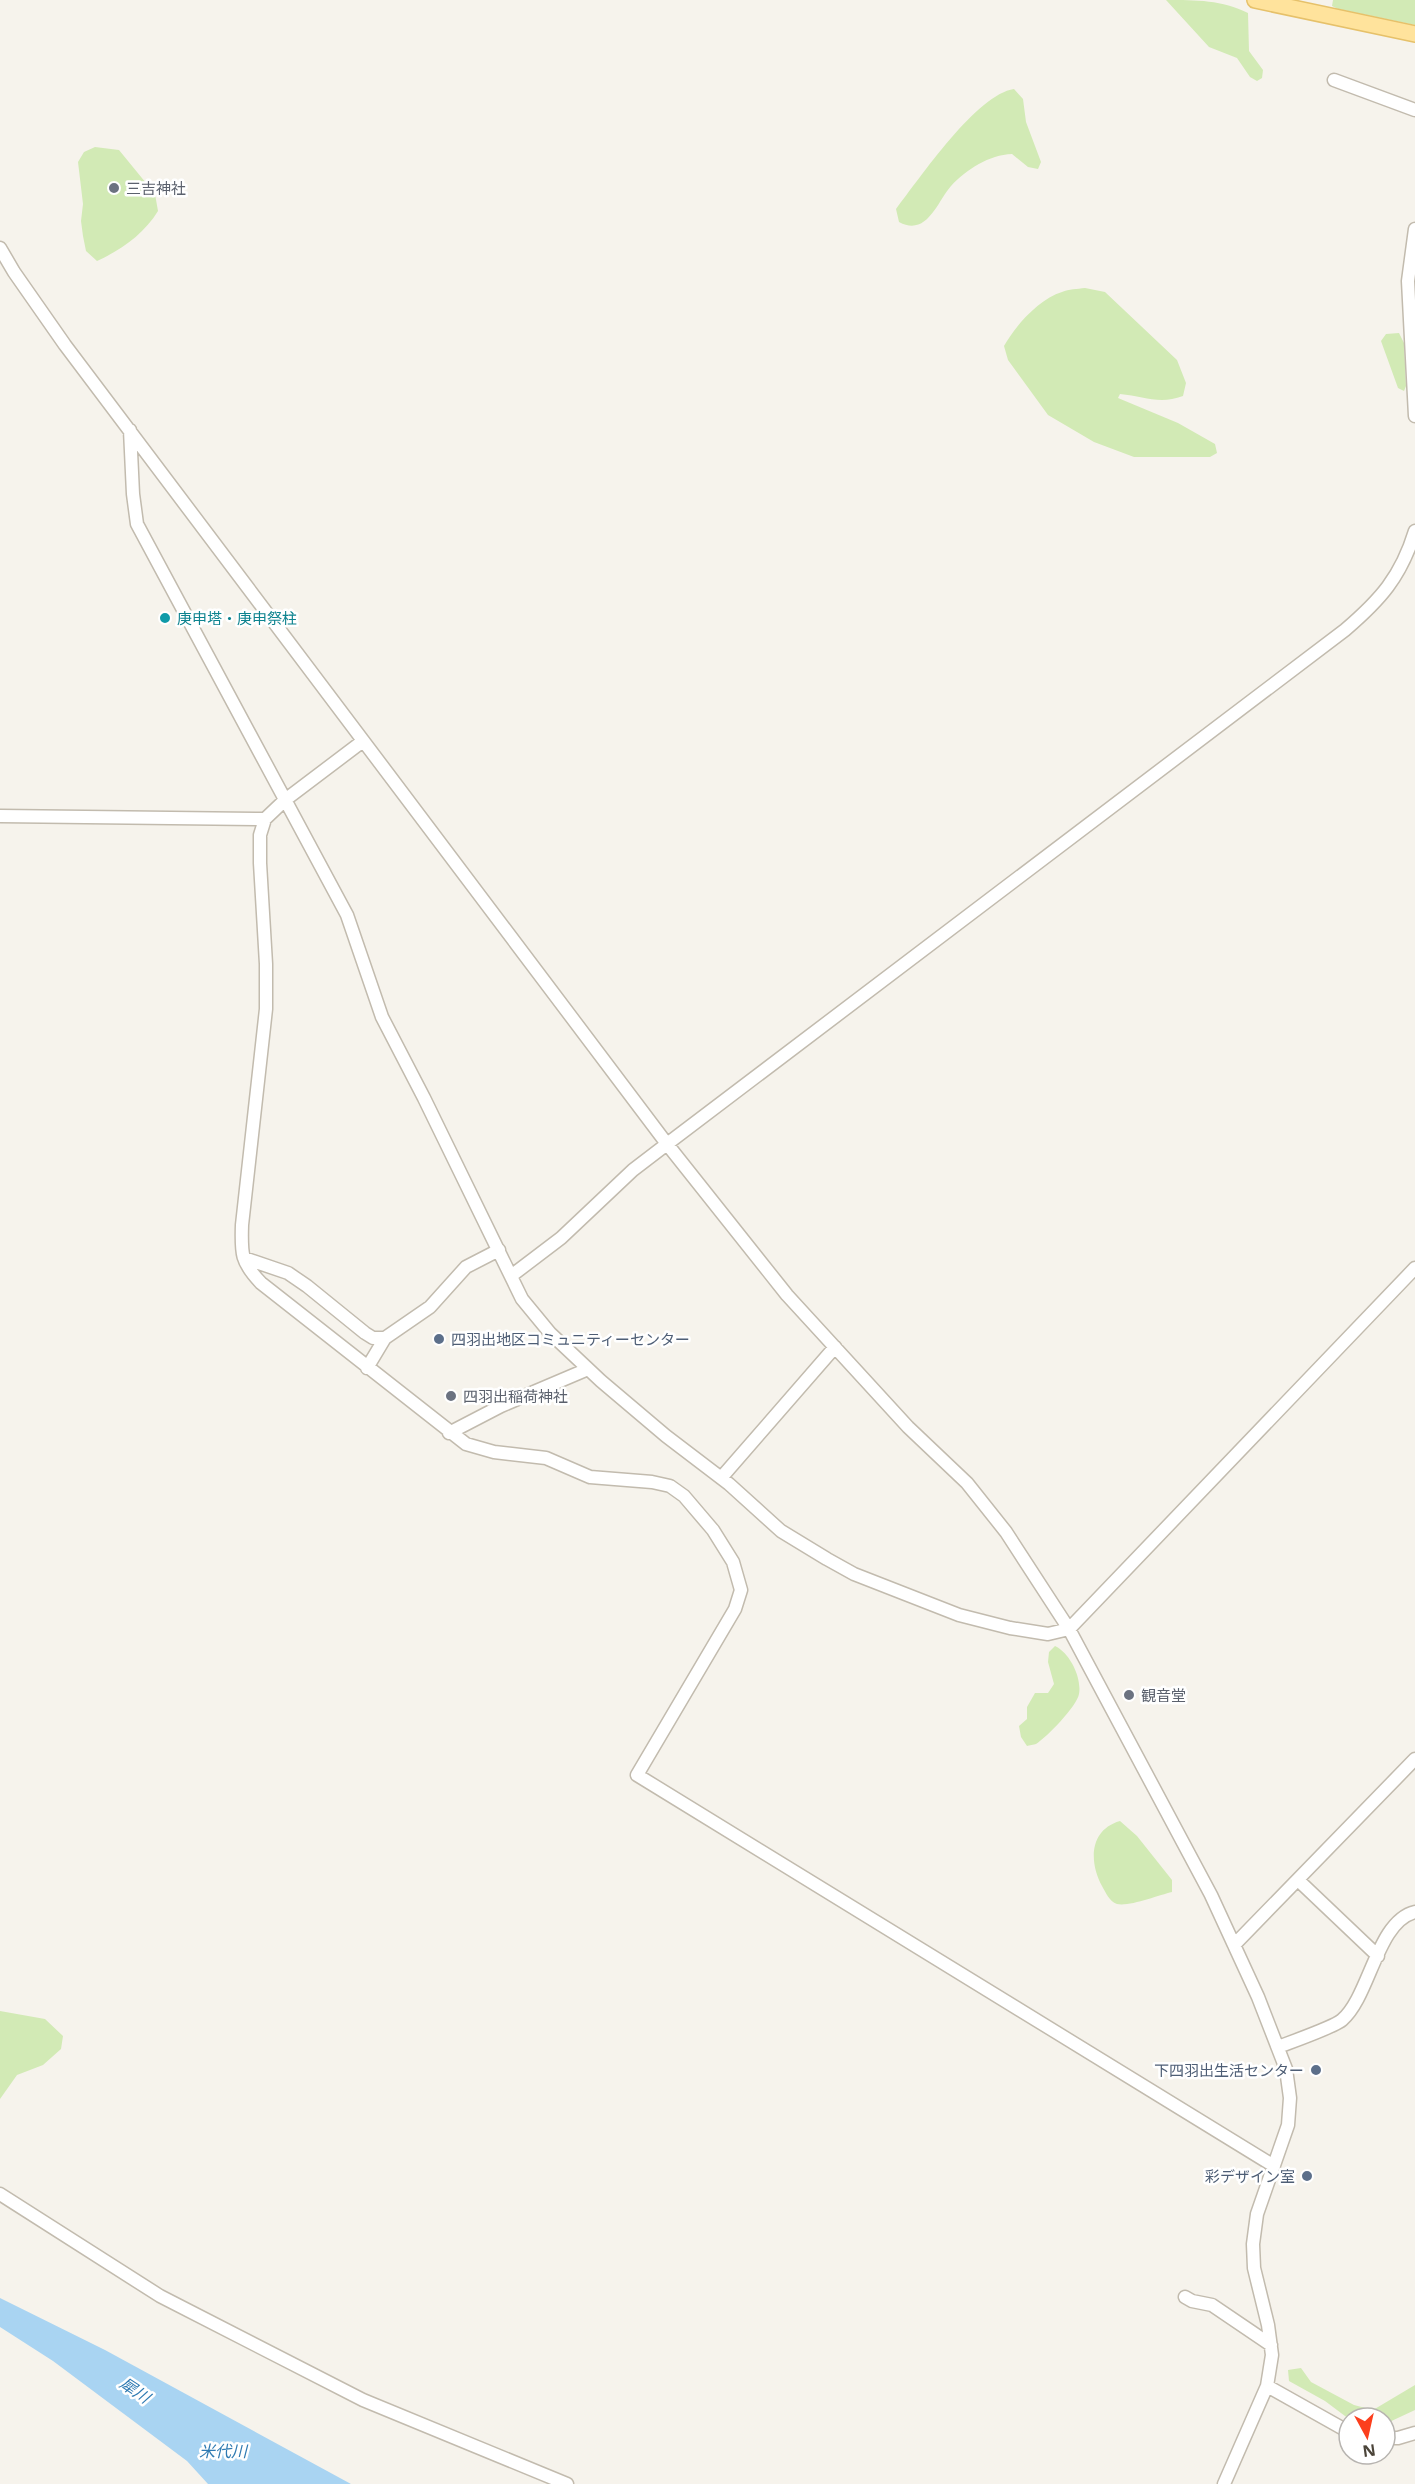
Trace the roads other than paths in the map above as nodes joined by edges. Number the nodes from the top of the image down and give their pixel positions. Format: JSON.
{"nodes":[{"id":1,"x":1255,"y":0,"type":"edge"},
{"id":2,"x":1415,"y":34,"type":"edge"},
{"id":3,"x":1334,"y":80,"type":"dead end"},
{"id":4,"x":1415,"y":110,"type":"edge"},
{"id":5,"x":1415,"y":229,"type":"edge"},
{"id":6,"x":0,"y":248,"type":"edge"},
{"id":7,"x":1412,"y":301,"type":"edge"},
{"id":8,"x":1415,"y":416,"type":"edge"},
{"id":9,"x":130,"y":430,"type":"junction"},
{"id":10,"x":1415,"y":531,"type":"edge"},
{"id":11,"x":1411,"y":559,"type":"edge"},
{"id":12,"x":363,"y":741,"type":"junction"},
{"id":13,"x":285,"y":800,"type":"junction"},
{"id":14,"x":0,"y":816,"type":"edge"},
{"id":15,"x":265,"y":819,"type":"junction"},
{"id":16,"x":667,"y":1144,"type":"junction"},
{"id":17,"x":499,"y":1250,"type":"junction"},
{"id":18,"x":244,"y":1258,"type":"junction"},
{"id":19,"x":1415,"y":1269,"type":"edge"},
{"id":20,"x":511,"y":1276,"type":"junction"},
{"id":21,"x":385,"y":1338,"type":"junction"},
{"id":22,"x":835,"y":1347,"type":"junction"},
{"id":23,"x":367,"y":1368,"type":"junction"},
{"id":24,"x":588,"y":1369,"type":"junction"},
{"id":25,"x":449,"y":1433,"type":"junction"},
{"id":26,"x":721,"y":1478,"type":"junction"},
{"id":27,"x":1069,"y":1629,"type":"junction"},
{"id":28,"x":1415,"y":1760,"type":"edge"},
{"id":29,"x":1298,"y":1880,"type":"junction"},
{"id":30,"x":1415,"y":1912,"type":"edge"},
{"id":31,"x":1234,"y":1945,"type":"junction"},
{"id":32,"x":1378,"y":1956,"type":"junction"},
{"id":33,"x":1278,"y":2047,"type":"junction"},
{"id":34,"x":1274,"y":2166,"type":"junction"},
{"id":35,"x":0,"y":2194,"type":"edge"},
{"id":36,"x":1185,"y":2297,"type":"dead end"},
{"id":37,"x":1271,"y":2345,"type":"junction"},
{"id":38,"x":1267,"y":2386,"type":"junction"},
{"id":39,"x":1337,"y":2425,"type":"edge"},
{"id":40,"x":1415,"y":2433,"type":"edge"},
{"id":41,"x":1397,"y":2438,"type":"edge"},
{"id":42,"x":567,"y":2484,"type":"edge"},
{"id":43,"x":1224,"y":2484,"type":"edge"}],
"edges":[{"from":1,"to":2,"type":"main road"},
{"from":3,"to":4,"type":"street"},
{"from":5,"to":7,"type":"street"},
{"from":6,"to":9,"type":"street"},
{"from":7,"to":8,"type":"street"},
{"from":9,"to":12,"type":"street"},
{"from":9,"to":13,"type":"street"},
{"from":10,"to":11,"type":"street"},
{"from":11,"to":16,"type":"street"},
{"from":12,"to":13,"type":"street"},
{"from":12,"to":16,"type":"street"},
{"from":13,"to":15,"type":"street"},
{"from":13,"to":17,"type":"street"},
{"from":14,"to":15,"type":"street"},
{"from":15,"to":18,"type":"street"},
{"from":16,"to":20,"type":"street"},
{"from":16,"to":22,"type":"street"},
{"from":17,"to":20,"type":"street"},
{"from":17,"to":21,"type":"street"},
{"from":18,"to":21,"type":"street"},
{"from":18,"to":23,"type":"street"},
{"from":19,"to":27,"type":"street"},
{"from":20,"to":24,"type":"street"},
{"from":21,"to":23,"type":"street"},
{"from":22,"to":26,"type":"street"},
{"from":22,"to":27,"type":"street"},
{"from":23,"to":25,"type":"street"},
{"from":24,"to":25,"type":"street"},
{"from":24,"to":26,"type":"street"},
{"from":25,"to":34,"type":"street"},
{"from":26,"to":27,"type":"street"},
{"from":27,"to":31,"type":"street"},
{"from":28,"to":29,"type":"street"},
{"from":29,"to":31,"type":"street"},
{"from":29,"to":32,"type":"street"},
{"from":30,"to":32,"type":"street"},
{"from":31,"to":33,"type":"street"},
{"from":32,"to":33,"type":"street"},
{"from":33,"to":34,"type":"street"},
{"from":34,"to":37,"type":"street"},
{"from":35,"to":42,"type":"street"},
{"from":36,"to":37,"type":"street"},
{"from":37,"to":38,"type":"street"},
{"from":38,"to":39,"type":"street"},
{"from":38,"to":43,"type":"street"},
{"from":40,"to":41,"type":"street"}]}
